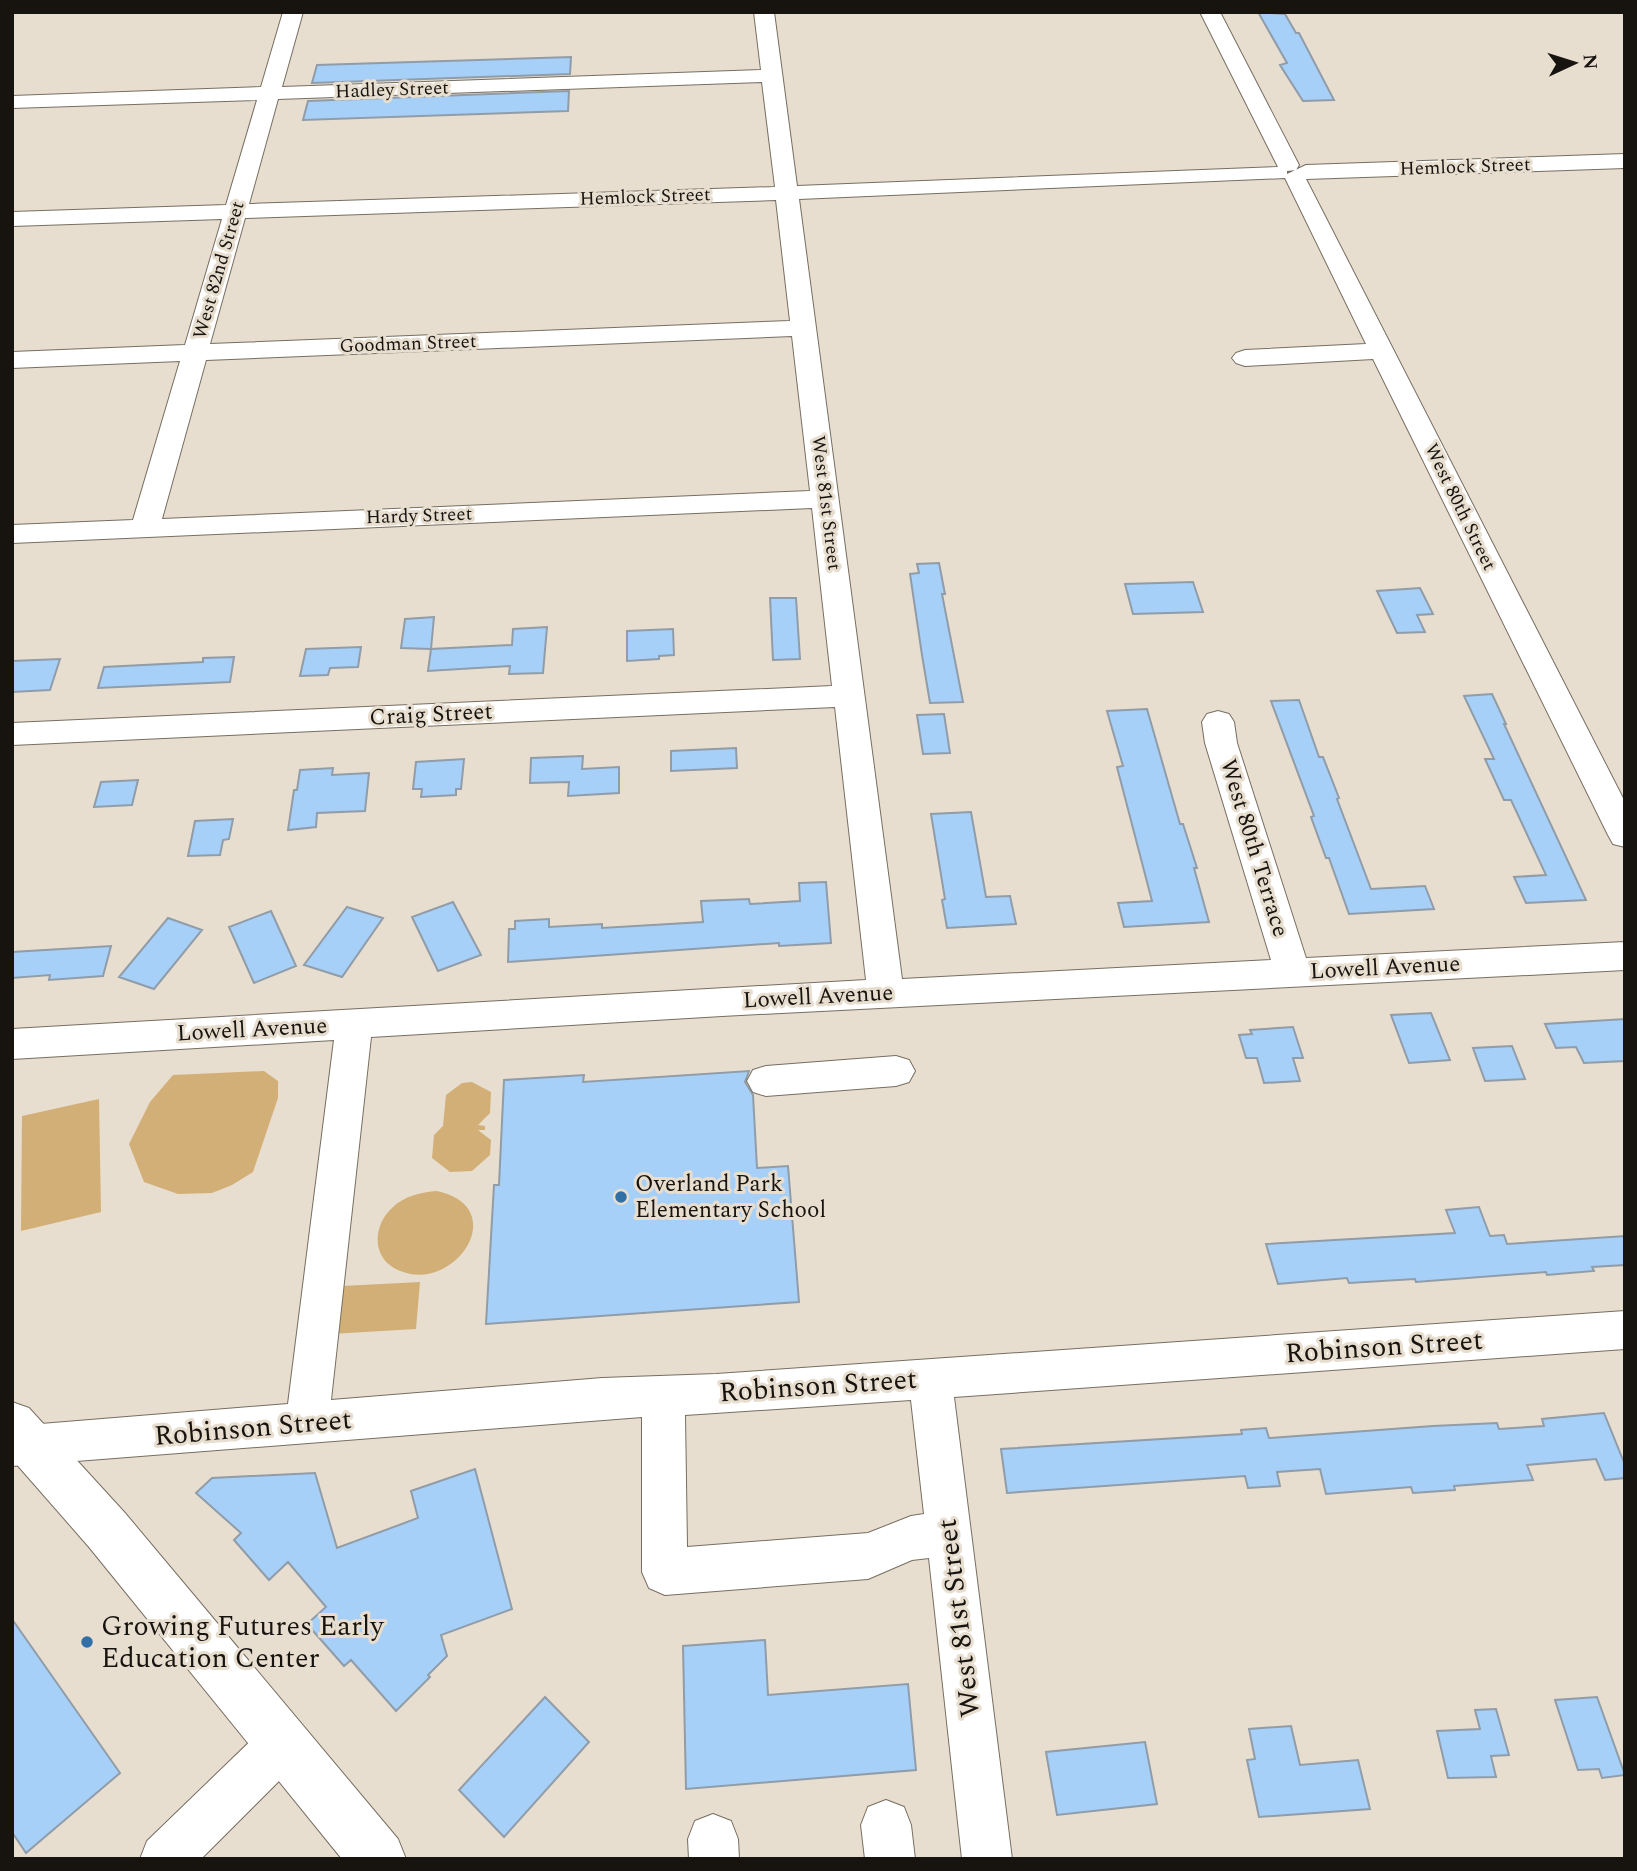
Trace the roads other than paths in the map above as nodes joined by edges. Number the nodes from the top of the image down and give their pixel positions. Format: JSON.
{"nodes":[{"id":1,"x":293,"y":12,"type":"edge"},
{"id":2,"x":764,"y":12,"type":"edge"},
{"id":3,"x":1210,"y":12,"type":"edge"},
{"id":4,"x":771,"y":76,"type":"junction"},
{"id":5,"x":269,"y":94,"type":"junction"},
{"id":6,"x":12,"y":102,"type":"edge"},
{"id":7,"x":1625,"y":161,"type":"edge"},
{"id":8,"x":1291,"y":172,"type":"junction"},
{"id":9,"x":788,"y":193,"type":"junction"},
{"id":10,"x":236,"y":210,"type":"junction"},
{"id":11,"x":12,"y":219,"type":"edge"},
{"id":12,"x":804,"y":328,"type":"junction"},
{"id":13,"x":1382,"y":351,"type":"junction"},
{"id":14,"x":196,"y":352,"type":"junction"},
{"id":15,"x":1245,"y":358,"type":"dead end"},
{"id":16,"x":12,"y":360,"type":"edge"},
{"id":17,"x":826,"y":499,"type":"junction"},
{"id":18,"x":145,"y":528,"type":"junction"},
{"id":19,"x":12,"y":534,"type":"edge"},
{"id":20,"x":850,"y":696,"type":"junction"},
{"id":21,"x":1218,"y":722,"type":"dead end"},
{"id":22,"x":12,"y":734,"type":"edge"},
{"id":23,"x":1625,"y":835,"type":"edge"},
{"id":24,"x":1625,"y":956,"type":"edge"},
{"id":25,"x":1293,"y":973,"type":"junction"},
{"id":26,"x":886,"y":994,"type":"junction"},
{"id":27,"x":355,"y":1024,"type":"junction"},
{"id":28,"x":12,"y":1044,"type":"edge"},
{"id":29,"x":897,"y":1071,"type":"dead end"},
{"id":30,"x":766,"y":1081,"type":"dead end"},
{"id":31,"x":1625,"y":1331,"type":"edge"},
{"id":32,"x":930,"y":1378,"type":"junction"},
{"id":33,"x":663,"y":1396,"type":"junction"},
{"id":34,"x":307,"y":1423,"type":"junction"},
{"id":35,"x":18,"y":1439,"type":"edge"},
{"id":36,"x":948,"y":1533,"type":"junction"},
{"id":37,"x":283,"y":1743,"type":"junction"},
{"id":38,"x":165,"y":1859,"type":"edge"},
{"id":39,"x":378,"y":1859,"type":"edge"},
{"id":40,"x":987,"y":1859,"type":"edge"}],
"edges":[{"from":1,"to":5,"type":"street","name":"West 82nd Street"},
{"from":2,"to":4,"type":"street","name":"West 81st Street"},
{"from":3,"to":8,"type":"street","name":"West 80th Street"},
{"from":4,"to":5,"type":"street","name":"Hadley Street"},
{"from":4,"to":9,"type":"street","name":"West 81st Street"},
{"from":5,"to":6,"type":"street","name":"Hadley Street"},
{"from":5,"to":10,"type":"street","name":"West 82nd Street"},
{"from":7,"to":8,"type":"street","name":"Hemlock Street"},
{"from":8,"to":9,"type":"street","name":"Hemlock Street"},
{"from":8,"to":13,"type":"street","name":"West 80th Street"},
{"from":9,"to":10,"type":"street","name":"Hemlock Street"},
{"from":9,"to":12,"type":"street","name":"West 81st Street"},
{"from":10,"to":11,"type":"street","name":"Hemlock Street"},
{"from":10,"to":14,"type":"street","name":"West 82nd Street"},
{"from":12,"to":14,"type":"street","name":"Goodman Street"},
{"from":12,"to":17,"type":"street","name":"West 81st Street"},
{"from":13,"to":15,"type":"street"},
{"from":13,"to":23,"type":"street","name":"West 80th Street"},
{"from":14,"to":16,"type":"street","name":"Goodman Street"},
{"from":14,"to":18,"type":"street","name":"West 82nd Street"},
{"from":17,"to":18,"type":"street","name":"Hardy Street"},
{"from":17,"to":20,"type":"street","name":"West 81st Street"},
{"from":18,"to":19,"type":"street","name":"Hardy Street"},
{"from":20,"to":22,"type":"street","name":"Craig Street"},
{"from":20,"to":26,"type":"street","name":"West 81st Street"},
{"from":21,"to":25,"type":"street","name":"West 80th Terrace"},
{"from":24,"to":25,"type":"street","name":"Lowell Avenue"},
{"from":25,"to":26,"type":"street","name":"Lowell Avenue"},
{"from":26,"to":27,"type":"street","name":"Lowell Avenue"},
{"from":27,"to":28,"type":"street","name":"Lowell Avenue"},
{"from":27,"to":34,"type":"street"},
{"from":29,"to":30,"type":"street"},
{"from":31,"to":32,"type":"street","name":"Robinson Street"},
{"from":32,"to":33,"type":"street","name":"Robinson Street"},
{"from":32,"to":36,"type":"street","name":"West 81st Street"},
{"from":33,"to":34,"type":"street","name":"Robinson Street"},
{"from":33,"to":36,"type":"street"},
{"from":34,"to":35,"type":"street","name":"Robinson Street"},
{"from":35,"to":37,"type":"main road"},
{"from":36,"to":40,"type":"street","name":"West 81st Street"},
{"from":37,"to":38,"type":"street"},
{"from":37,"to":39,"type":"main road"}]}
